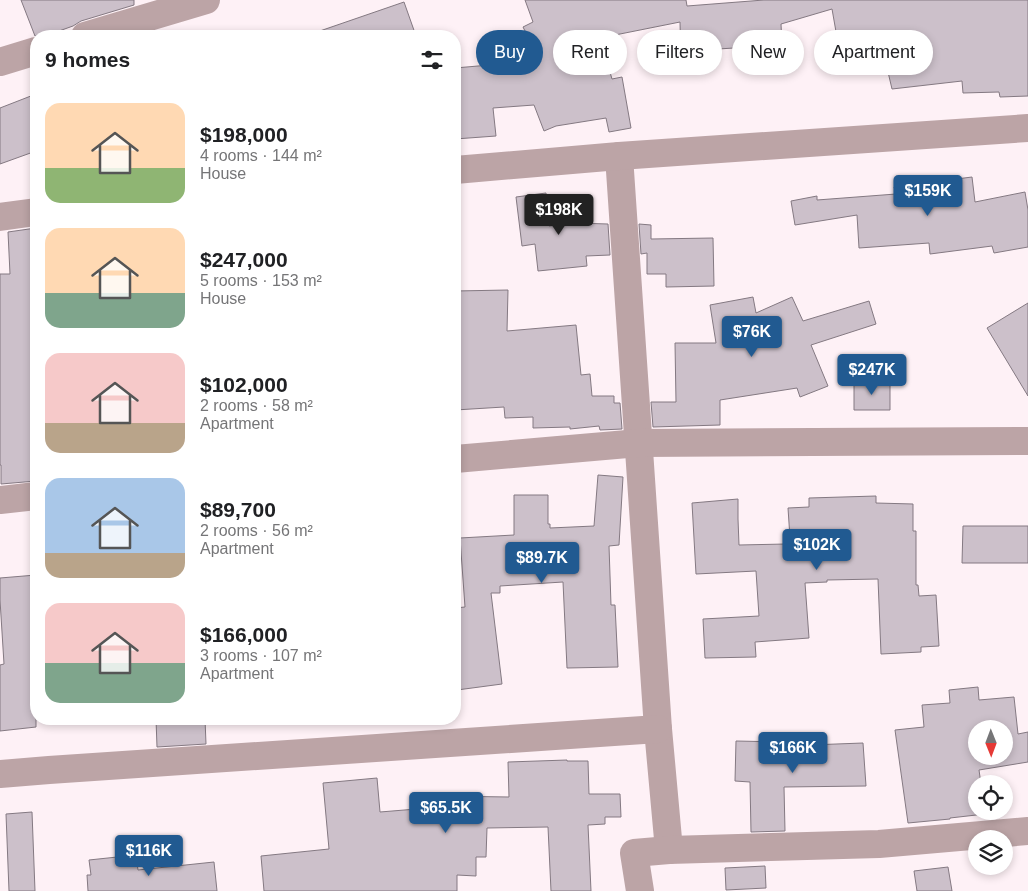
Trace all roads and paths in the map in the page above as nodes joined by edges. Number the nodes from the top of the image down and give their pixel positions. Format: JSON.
{"nodes":[{"id":1,"x":206,"y":0,"type":"edge"},
{"id":2,"x":106,"y":30,"type":"edge"},
{"id":3,"x":30,"y":53,"type":"edge"},
{"id":4,"x":0,"y":62,"type":"edge"},
{"id":5,"x":1028,"y":128,"type":"edge"},
{"id":6,"x":619,"y":156,"type":"junction"},
{"id":7,"x":461,"y":169,"type":"edge"},
{"id":8,"x":30,"y":213,"type":"edge"},
{"id":9,"x":0,"y":216,"type":"edge"},
{"id":10,"x":1028,"y":441,"type":"edge"},
{"id":11,"x":639,"y":443,"type":"junction"},
{"id":12,"x":461,"y":458,"type":"edge"},
{"id":13,"x":30,"y":497,"type":"edge"},
{"id":14,"x":0,"y":500,"type":"edge"},
{"id":15,"x":658,"y":729,"type":"junction"},
{"id":16,"x":0,"y":774,"type":"edge"},
{"id":17,"x":1028,"y":831,"type":"edge"},
{"id":18,"x":669,"y":850,"type":"junction"},
{"id":19,"x":640,"y":891,"type":"edge"}],
"edges":[{"from":1,"to":2,"type":"street"},
{"from":3,"to":4,"type":"street"},
{"from":5,"to":6,"type":"street"},
{"from":6,"to":7,"type":"street"},
{"from":6,"to":11,"type":"street"},
{"from":8,"to":9,"type":"street"},
{"from":10,"to":11,"type":"street"},
{"from":11,"to":12,"type":"street"},
{"from":11,"to":15,"type":"street"},
{"from":13,"to":14,"type":"street"},
{"from":15,"to":16,"type":"street"},
{"from":15,"to":18,"type":"street"},
{"from":17,"to":18,"type":"street"},
{"from":18,"to":19,"type":"street"}]}
